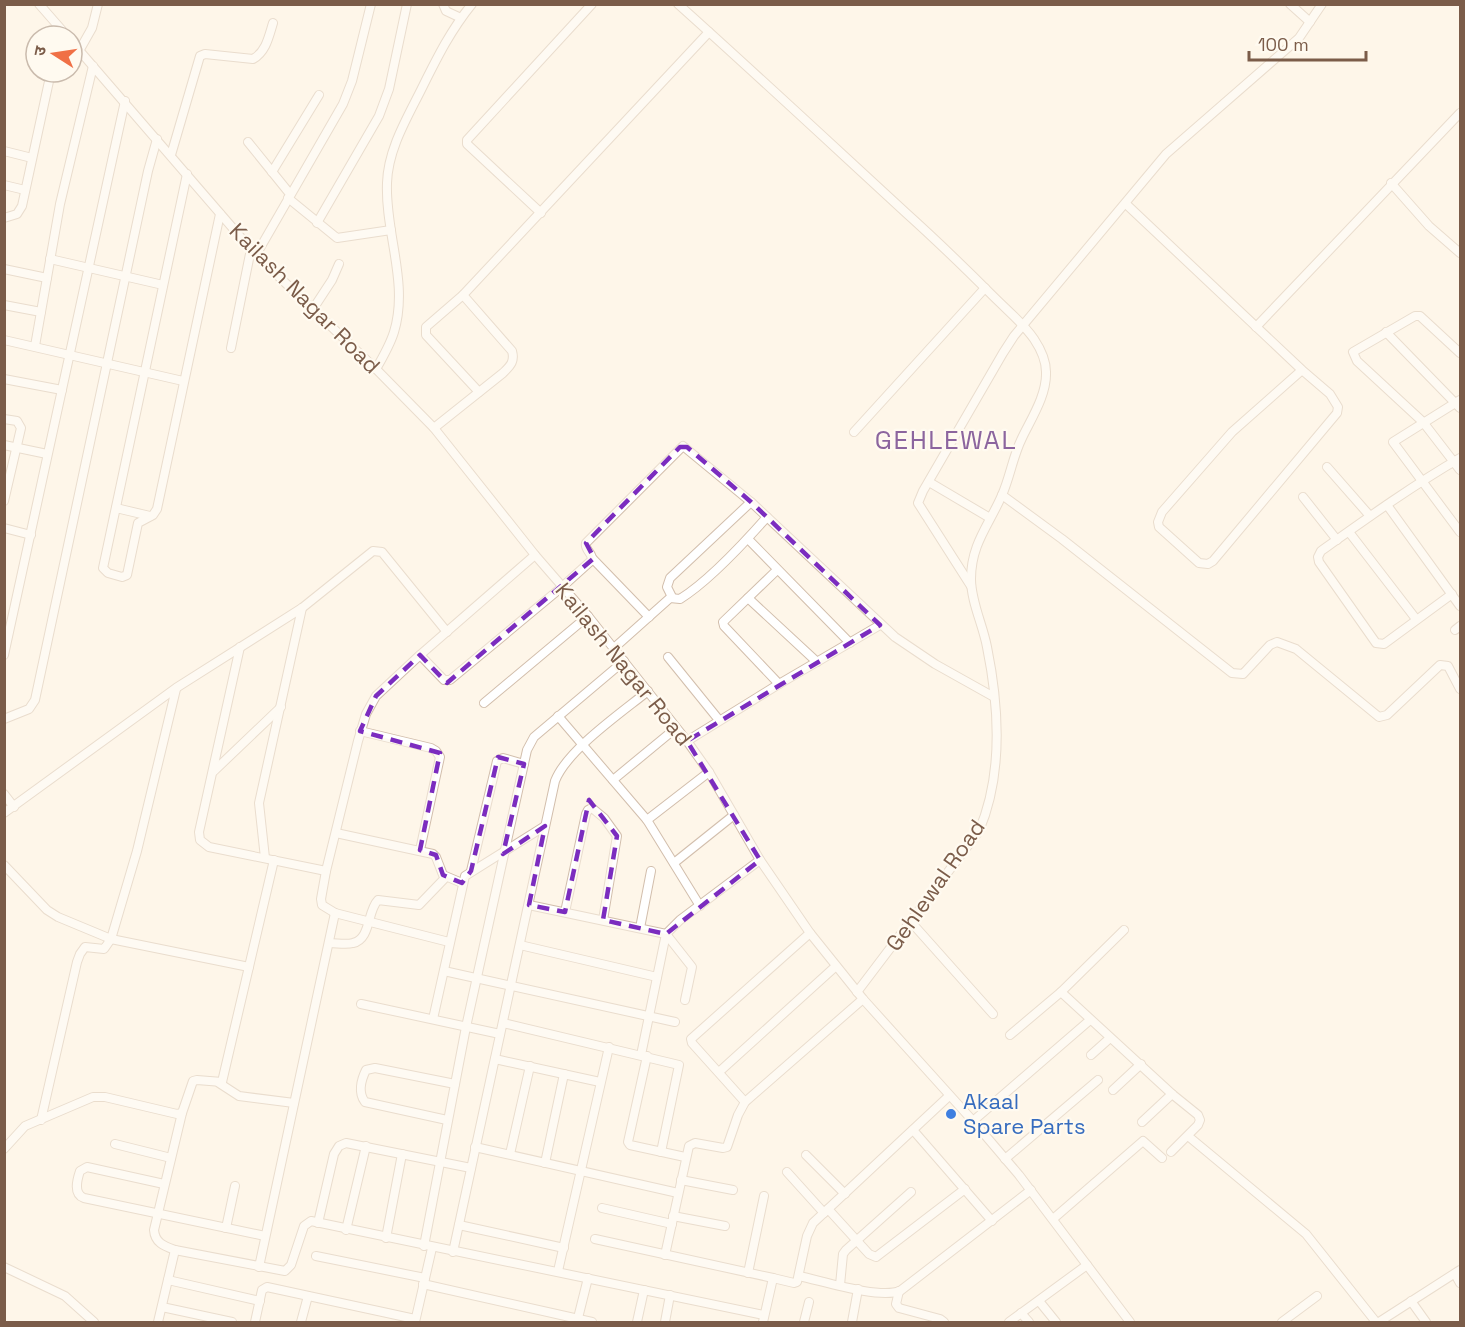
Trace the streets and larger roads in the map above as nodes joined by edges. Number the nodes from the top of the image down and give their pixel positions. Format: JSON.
{"nodes":[{"id":1,"x":39,"y":4,"type":"edge"},
{"id":2,"x":98,"y":4,"type":"edge"},
{"id":3,"x":371,"y":4,"type":"edge"},
{"id":4,"x":407,"y":4,"type":"edge"},
{"id":5,"x":443,"y":4,"type":"edge"},
{"id":6,"x":472,"y":4,"type":"edge"},
{"id":7,"x":592,"y":4,"type":"edge"},
{"id":8,"x":678,"y":4,"type":"edge"},
{"id":9,"x":1290,"y":4,"type":"edge"},
{"id":10,"x":1322,"y":4,"type":"edge"},
{"id":11,"x":461,"y":18,"type":"junction"},
{"id":12,"x":1310,"y":22,"type":"junction"},
{"id":13,"x":273,"y":23,"type":"dead end"},
{"id":14,"x":53,"y":24,"type":"edge"},
{"id":15,"x":709,"y":32,"type":"junction"},
{"id":16,"x":84,"y":42,"type":"edge"},
{"id":17,"x":84,"y":56,"type":"edge"},
{"id":18,"x":93,"y":66,"type":"junction"},
{"id":19,"x":48,"y":84,"type":"edge"},
{"id":20,"x":319,"y":95,"type":"dead end"},
{"id":21,"x":125,"y":101,"type":"junction"},
{"id":22,"x":1461,"y":113,"type":"edge"},
{"id":23,"x":157,"y":139,"type":"junction"},
{"id":24,"x":248,"y":142,"type":"dead end"},
{"id":25,"x":4,"y":152,"type":"edge"},
{"id":26,"x":171,"y":155,"type":"junction"},
{"id":27,"x":32,"y":158,"type":"junction"},
{"id":28,"x":273,"y":172,"type":"junction"},
{"id":29,"x":187,"y":174,"type":"junction"},
{"id":30,"x":1391,"y":183,"type":"junction"},
{"id":31,"x":4,"y":185,"type":"edge"},
{"id":32,"x":25,"y":190,"type":"junction"},
{"id":33,"x":289,"y":196,"type":"junction"},
{"id":34,"x":1126,"y":204,"type":"junction"},
{"id":35,"x":541,"y":213,"type":"junction"},
{"id":36,"x":220,"y":214,"type":"junction"},
{"id":37,"x":4,"y":218,"type":"edge"},
{"id":38,"x":317,"y":222,"type":"junction"},
{"id":39,"x":391,"y":230,"type":"junction"},
{"id":40,"x":253,"y":252,"type":"junction"},
{"id":41,"x":1461,"y":253,"type":"edge"},
{"id":42,"x":50,"y":260,"type":"junction"},
{"id":43,"x":339,"y":264,"type":"dead end"},
{"id":44,"x":4,"y":269,"type":"edge"},
{"id":45,"x":88,"y":269,"type":"junction"},
{"id":46,"x":47,"y":278,"type":"junction"},
{"id":47,"x":126,"y":278,"type":"junction"},
{"id":48,"x":164,"y":285,"type":"junction"},
{"id":49,"x":985,"y":288,"type":"junction"},
{"id":50,"x":462,"y":295,"type":"junction"},
{"id":51,"x":4,"y":304,"type":"edge"},
{"id":52,"x":313,"y":309,"type":"junction"},
{"id":53,"x":41,"y":312,"type":"junction"},
{"id":54,"x":1023,"y":326,"type":"junction"},
{"id":55,"x":1256,"y":327,"type":"junction"},
{"id":56,"x":1386,"y":332,"type":"junction"},
{"id":57,"x":4,"y":340,"type":"edge"},
{"id":58,"x":35,"y":346,"type":"junction"},
{"id":59,"x":231,"y":348,"type":"dead end"},
{"id":60,"x":1461,"y":353,"type":"edge"},
{"id":61,"x":70,"y":354,"type":"junction"},
{"id":62,"x":108,"y":364,"type":"junction"},
{"id":63,"x":376,"y":369,"type":"junction"},
{"id":64,"x":1302,"y":370,"type":"junction"},
{"id":65,"x":146,"y":372,"type":"junction"},
{"id":66,"x":4,"y":379,"type":"edge"},
{"id":67,"x":183,"y":381,"type":"junction"},
{"id":68,"x":62,"y":390,"type":"junction"},
{"id":69,"x":479,"y":392,"type":"junction"},
{"id":70,"x":1459,"y":404,"type":"edge"},
{"id":71,"x":4,"y":418,"type":"edge"},
{"id":72,"x":1423,"y":422,"type":"junction"},
{"id":73,"x":434,"y":428,"type":"junction"},
{"id":74,"x":854,"y":432,"type":"dead end"},
{"id":75,"x":4,"y":445,"type":"edge"},
{"id":76,"x":17,"y":447,"type":"junction"},
{"id":77,"x":47,"y":454,"type":"junction"},
{"id":78,"x":1457,"y":460,"type":"edge"},
{"id":79,"x":1327,"y":467,"type":"dead end"},
{"id":80,"x":1461,"y":470,"type":"edge"},
{"id":81,"x":8,"y":473,"type":"edge"},
{"id":82,"x":1422,"y":481,"type":"junction"},
{"id":83,"x":928,"y":482,"type":"junction"},
{"id":84,"x":1002,"y":495,"type":"junction"},
{"id":85,"x":1303,"y":497,"type":"dead end"},
{"id":86,"x":4,"y":501,"type":"edge"},
{"id":87,"x":751,"y":502,"type":"junction"},
{"id":88,"x":1387,"y":505,"type":"junction"},
{"id":89,"x":116,"y":508,"type":"junction"},
{"id":90,"x":150,"y":516,"type":"junction"},
{"id":91,"x":1370,"y":516,"type":"junction"},
{"id":92,"x":767,"y":517,"type":"junction"},
{"id":93,"x":990,"y":518,"type":"junction"},
{"id":94,"x":4,"y":528,"type":"edge"},
{"id":95,"x":1349,"y":532,"type":"junction"},
{"id":96,"x":1461,"y":532,"type":"edge"},
{"id":97,"x":31,"y":535,"type":"junction"},
{"id":98,"x":748,"y":539,"type":"junction"},
{"id":99,"x":1337,"y":540,"type":"junction"},
{"id":100,"x":535,"y":555,"type":"junction"},
{"id":101,"x":592,"y":558,"type":"junction"},
{"id":102,"x":777,"y":570,"type":"junction"},
{"id":103,"x":971,"y":586,"type":"junction"},
{"id":104,"x":562,"y":587,"type":"junction"},
{"id":105,"x":1452,"y":594,"type":"junction"},
{"id":106,"x":672,"y":597,"type":"junction"},
{"id":107,"x":748,"y":598,"type":"junction"},
{"id":108,"x":1461,"y":606,"type":"edge"},
{"id":109,"x":302,"y":608,"type":"junction"},
{"id":110,"x":588,"y":616,"type":"junction"},
{"id":111,"x":649,"y":617,"type":"junction"},
{"id":112,"x":1416,"y":619,"type":"junction"},
{"id":113,"x":880,"y":625,"type":"junction"},
{"id":114,"x":447,"y":632,"type":"junction"},
{"id":115,"x":850,"y":643,"type":"junction"},
{"id":116,"x":240,"y":647,"type":"junction"},
{"id":117,"x":614,"y":648,"type":"junction"},
{"id":118,"x":4,"y":655,"type":"edge"},
{"id":119,"x":420,"y":655,"type":"junction"},
{"id":120,"x":668,"y":657,"type":"dead end"},
{"id":121,"x":624,"y":662,"type":"junction"},
{"id":122,"x":817,"y":662,"type":"junction"},
{"id":123,"x":779,"y":684,"type":"junction"},
{"id":124,"x":176,"y":688,"type":"junction"},
{"id":125,"x":1461,"y":690,"type":"edge"},
{"id":126,"x":648,"y":691,"type":"junction"},
{"id":127,"x":994,"y":697,"type":"junction"},
{"id":128,"x":484,"y":703,"type":"dead end"},
{"id":129,"x":281,"y":707,"type":"junction"},
{"id":130,"x":558,"y":716,"type":"junction"},
{"id":131,"x":4,"y":719,"type":"edge"},
{"id":132,"x":719,"y":720,"type":"junction"},
{"id":133,"x":676,"y":728,"type":"junction"},
{"id":134,"x":360,"y":731,"type":"junction"},
{"id":135,"x":687,"y":741,"type":"junction"},
{"id":136,"x":583,"y":746,"type":"junction"},
{"id":137,"x":524,"y":764,"type":"junction"},
{"id":138,"x":213,"y":772,"type":"junction"},
{"id":139,"x":710,"y":772,"type":"junction"},
{"id":140,"x":613,"y":780,"type":"junction"},
{"id":141,"x":4,"y":794,"type":"edge"},
{"id":142,"x":14,"y":807,"type":"junction"},
{"id":143,"x":4,"y":813,"type":"edge"},
{"id":144,"x":734,"y":815,"type":"junction"},
{"id":145,"x":647,"y":820,"type":"junction"},
{"id":146,"x":545,"y":826,"type":"junction"},
{"id":147,"x":336,"y":833,"type":"junction"},
{"id":148,"x":420,"y":850,"type":"junction"},
{"id":149,"x":503,"y":854,"type":"junction"},
{"id":150,"x":265,"y":858,"type":"junction"},
{"id":151,"x":274,"y":860,"type":"junction"},
{"id":152,"x":760,"y":860,"type":"junction"},
{"id":153,"x":674,"y":863,"type":"junction"},
{"id":154,"x":4,"y":865,"type":"edge"},
{"id":155,"x":326,"y":871,"type":"junction"},
{"id":156,"x":471,"y":871,"type":"junction"},
{"id":157,"x":651,"y":871,"type":"dead end"},
{"id":158,"x":446,"y":877,"type":"junction"},
{"id":159,"x":462,"y":883,"type":"junction"},
{"id":160,"x":529,"y":905,"type":"junction"},
{"id":161,"x":699,"y":906,"type":"junction"},
{"id":162,"x":565,"y":912,"type":"junction"},
{"id":163,"x":335,"y":913,"type":"junction"},
{"id":164,"x":603,"y":921,"type":"junction"},
{"id":165,"x":368,"y":922,"type":"junction"},
{"id":166,"x":911,"y":922,"type":"junction"},
{"id":167,"x":640,"y":928,"type":"junction"},
{"id":168,"x":1124,"y":930,"type":"dead end"},
{"id":169,"x":810,"y":933,"type":"junction"},
{"id":170,"x":666,"y":934,"type":"junction"},
{"id":171,"x":111,"y":939,"type":"junction"},
{"id":172,"x":449,"y":942,"type":"junction"},
{"id":173,"x":329,"y":943,"type":"junction"},
{"id":174,"x":520,"y":945,"type":"junction"},
{"id":175,"x":836,"y":966,"type":"junction"},
{"id":176,"x":249,"y":967,"type":"junction"},
{"id":177,"x":444,"y":971,"type":"junction"},
{"id":178,"x":657,"y":977,"type":"junction"},
{"id":179,"x":478,"y":978,"type":"junction"},
{"id":180,"x":511,"y":986,"type":"junction"},
{"id":181,"x":857,"y":992,"type":"junction"},
{"id":182,"x":1061,"y":992,"type":"junction"},
{"id":183,"x":863,"y":999,"type":"junction"},
{"id":184,"x":686,"y":1000,"type":"dead end"},
{"id":185,"x":361,"y":1004,"type":"dead end"},
{"id":186,"x":993,"y":1014,"type":"dead end"},
{"id":187,"x":649,"y":1016,"type":"junction"},
{"id":188,"x":433,"y":1019,"type":"junction"},
{"id":189,"x":1090,"y":1020,"type":"junction"},
{"id":190,"x":675,"y":1022,"type":"dead end"},
{"id":191,"x":503,"y":1023,"type":"junction"},
{"id":192,"x":466,"y":1027,"type":"junction"},
{"id":193,"x":500,"y":1034,"type":"junction"},
{"id":194,"x":1010,"y":1035,"type":"dead end"},
{"id":195,"x":1110,"y":1038,"type":"junction"},
{"id":196,"x":609,"y":1047,"type":"junction"},
{"id":197,"x":1091,"y":1054,"type":"dead end"},
{"id":198,"x":644,"y":1055,"type":"junction"},
{"id":199,"x":495,"y":1059,"type":"junction"},
{"id":200,"x":1141,"y":1064,"type":"junction"},
{"id":201,"x":530,"y":1066,"type":"junction"},
{"id":202,"x":718,"y":1072,"type":"junction"},
{"id":203,"x":564,"y":1074,"type":"junction"},
{"id":204,"x":1098,"y":1080,"type":"dead end"},
{"id":205,"x":600,"y":1082,"type":"junction"},
{"id":206,"x":219,"y":1083,"type":"junction"},
{"id":207,"x":455,"y":1084,"type":"junction"},
{"id":208,"x":1113,"y":1090,"type":"dead end"},
{"id":209,"x":1172,"y":1094,"type":"junction"},
{"id":210,"x":950,"y":1096,"type":"junction"},
{"id":211,"x":745,"y":1102,"type":"junction"},
{"id":212,"x":294,"y":1103,"type":"junction"},
{"id":213,"x":182,"y":1113,"type":"junction"},
{"id":214,"x":41,"y":1120,"type":"junction"},
{"id":215,"x":447,"y":1120,"type":"junction"},
{"id":216,"x":974,"y":1121,"type":"junction"},
{"id":217,"x":1142,"y":1122,"type":"dead end"},
{"id":218,"x":913,"y":1130,"type":"junction"},
{"id":219,"x":1188,"y":1136,"type":"junction"},
{"id":220,"x":115,"y":1144,"type":"dead end"},
{"id":221,"x":366,"y":1146,"type":"junction"},
{"id":222,"x":475,"y":1147,"type":"junction"},
{"id":223,"x":4,"y":1149,"type":"edge"},
{"id":224,"x":661,"y":1152,"type":"junction"},
{"id":225,"x":1171,"y":1152,"type":"dead end"},
{"id":226,"x":402,"y":1154,"type":"junction"},
{"id":227,"x":510,"y":1155,"type":"junction"},
{"id":228,"x":806,"y":1155,"type":"dead end"},
{"id":229,"x":685,"y":1157,"type":"junction"},
{"id":230,"x":171,"y":1158,"type":"junction"},
{"id":231,"x":1162,"y":1158,"type":"dead end"},
{"id":232,"x":1005,"y":1159,"type":"junction"},
{"id":233,"x":440,"y":1162,"type":"junction"},
{"id":234,"x":545,"y":1163,"type":"junction"},
{"id":235,"x":471,"y":1168,"type":"junction"},
{"id":236,"x":582,"y":1170,"type":"junction"},
{"id":237,"x":787,"y":1172,"type":"dead end"},
{"id":238,"x":681,"y":1180,"type":"junction"},
{"id":239,"x":164,"y":1184,"type":"junction"},
{"id":240,"x":234,"y":1186,"type":"dead end"},
{"id":241,"x":733,"y":1190,"type":"dead end"},
{"id":242,"x":965,"y":1190,"type":"junction"},
{"id":243,"x":1031,"y":1190,"type":"junction"},
{"id":244,"x":910,"y":1192,"type":"dead end"},
{"id":245,"x":678,"y":1193,"type":"junction"},
{"id":246,"x":845,"y":1194,"type":"junction"},
{"id":247,"x":765,"y":1196,"type":"dead end"},
{"id":248,"x":603,"y":1208,"type":"dead end"},
{"id":249,"x":826,"y":1211,"type":"junction"},
{"id":250,"x":157,"y":1214,"type":"junction"},
{"id":251,"x":1053,"y":1219,"type":"junction"},
{"id":252,"x":673,"y":1220,"type":"junction"},
{"id":253,"x":992,"y":1221,"type":"junction"},
{"id":254,"x":318,"y":1223,"type":"junction"},
{"id":255,"x":459,"y":1225,"type":"junction"},
{"id":256,"x":724,"y":1226,"type":"dead end"},
{"id":257,"x":226,"y":1228,"type":"junction"},
{"id":258,"x":346,"y":1230,"type":"junction"},
{"id":259,"x":265,"y":1236,"type":"junction"},
{"id":260,"x":386,"y":1238,"type":"junction"},
{"id":261,"x":595,"y":1239,"type":"dead end"},
{"id":262,"x":856,"y":1240,"type":"junction"},
{"id":263,"x":428,"y":1247,"type":"junction"},
{"id":264,"x":564,"y":1248,"type":"junction"},
{"id":265,"x":175,"y":1250,"type":"junction"},
{"id":266,"x":453,"y":1252,"type":"junction"},
{"id":267,"x":665,"y":1255,"type":"junction"},
{"id":268,"x":316,"y":1256,"type":"dead end"},
{"id":269,"x":1088,"y":1264,"type":"junction"},
{"id":270,"x":4,"y":1267,"type":"edge"},
{"id":271,"x":259,"y":1267,"type":"junction"},
{"id":272,"x":558,"y":1271,"type":"junction"},
{"id":273,"x":1458,"y":1272,"type":"edge"},
{"id":274,"x":748,"y":1273,"type":"junction"},
{"id":275,"x":799,"y":1276,"type":"junction"},
{"id":276,"x":588,"y":1278,"type":"junction"},
{"id":277,"x":773,"y":1278,"type":"junction"},
{"id":278,"x":168,"y":1280,"type":"junction"},
{"id":279,"x":424,"y":1281,"type":"junction"},
{"id":280,"x":1461,"y":1283,"type":"edge"},
{"id":281,"x":840,"y":1285,"type":"junction"},
{"id":282,"x":858,"y":1289,"type":"junction"},
{"id":283,"x":644,"y":1290,"type":"junction"},
{"id":284,"x":899,"y":1291,"type":"junction"},
{"id":285,"x":670,"y":1295,"type":"junction"},
{"id":286,"x":308,"y":1296,"type":"junction"},
{"id":287,"x":1317,"y":1296,"type":"dead end"},
{"id":288,"x":1039,"y":1300,"type":"junction"},
{"id":289,"x":260,"y":1301,"type":"junction"},
{"id":290,"x":1412,"y":1301,"type":"junction"},
{"id":291,"x":809,"y":1302,"type":"dead end"},
{"id":292,"x":162,"y":1308,"type":"junction"},
{"id":293,"x":1021,"y":1313,"type":"junction"},
{"id":294,"x":196,"y":1319,"type":"edge"},
{"id":295,"x":764,"y":1319,"type":"edge"},
{"id":296,"x":415,"y":1321,"type":"edge"},
{"id":297,"x":578,"y":1321,"type":"edge"},
{"id":298,"x":94,"y":1323,"type":"edge"},
{"id":299,"x":158,"y":1323,"type":"edge"},
{"id":300,"x":232,"y":1323,"type":"edge"},
{"id":301,"x":255,"y":1323,"type":"edge"},
{"id":302,"x":301,"y":1323,"type":"edge"},
{"id":303,"x":592,"y":1323,"type":"edge"},
{"id":304,"x":637,"y":1323,"type":"edge"},
{"id":305,"x":665,"y":1323,"type":"edge"},
{"id":306,"x":804,"y":1323,"type":"edge"},
{"id":307,"x":852,"y":1323,"type":"edge"},
{"id":308,"x":944,"y":1323,"type":"edge"},
{"id":309,"x":1009,"y":1323,"type":"edge"},
{"id":310,"x":1029,"y":1323,"type":"edge"},
{"id":311,"x":1056,"y":1323,"type":"edge"},
{"id":312,"x":1130,"y":1323,"type":"edge"},
{"id":313,"x":1282,"y":1323,"type":"edge"},
{"id":314,"x":1377,"y":1323,"type":"edge"},
{"id":315,"x":1426,"y":1323,"type":"edge"}],
"edges":[{"from":1,"to":14,"type":"street"},
{"from":2,"to":16,"type":"street"},
{"from":3,"to":33,"type":"street"},
{"from":4,"to":38,"type":"street"},
{"from":5,"to":11,"type":"street"},
{"from":6,"to":11,"type":"street"},
{"from":7,"to":35,"type":"street"},
{"from":8,"to":15,"type":"street","name":"Gehlewal Road"},
{"from":9,"to":12,"type":"street"},
{"from":10,"to":12,"type":"street"},
{"from":11,"to":39,"type":"street"},
{"from":12,"to":34,"type":"street"},
{"from":13,"to":26,"type":"street"},
{"from":15,"to":35,"type":"street"},
{"from":15,"to":49,"type":"street","name":"Gehlewal Road"},
{"from":17,"to":18,"type":"street","name":"Kailash Nagar Road"},
{"from":18,"to":21,"type":"street","name":"Kailash Nagar Road"},
{"from":18,"to":42,"type":"street"},
{"from":19,"to":27,"type":"street"},
{"from":20,"to":28,"type":"street"},
{"from":21,"to":23,"type":"street","name":"Kailash Nagar Road"},
{"from":21,"to":45,"type":"street"},
{"from":22,"to":30,"type":"street"},
{"from":23,"to":26,"type":"street","name":"Kailash Nagar Road"},
{"from":23,"to":47,"type":"street"},
{"from":24,"to":28,"type":"street"},
{"from":25,"to":27,"type":"street"},
{"from":26,"to":29,"type":"street","name":"Kailash Nagar Road"},
{"from":27,"to":32,"type":"street"},
{"from":28,"to":33,"type":"street"},
{"from":29,"to":36,"type":"street","name":"Kailash Nagar Road"},
{"from":29,"to":48,"type":"street"},
{"from":30,"to":41,"type":"street"},
{"from":30,"to":55,"type":"street"},
{"from":31,"to":32,"type":"street"},
{"from":32,"to":37,"type":"street"},
{"from":33,"to":38,"type":"street"},
{"from":33,"to":40,"type":"street"},
{"from":34,"to":54,"type":"street"},
{"from":34,"to":55,"type":"street"},
{"from":35,"to":50,"type":"street"},
{"from":36,"to":40,"type":"street","name":"Kailash Nagar Road"},
{"from":36,"to":67,"type":"street"},
{"from":38,"to":39,"type":"street"},
{"from":39,"to":63,"type":"street"},
{"from":40,"to":52,"type":"street","name":"Kailash Nagar Road"},
{"from":40,"to":59,"type":"street"},
{"from":42,"to":45,"type":"street"},
{"from":42,"to":46,"type":"street"},
{"from":43,"to":52,"type":"street"},
{"from":44,"to":46,"type":"street"},
{"from":45,"to":47,"type":"street"},
{"from":45,"to":61,"type":"street"},
{"from":46,"to":53,"type":"street"},
{"from":47,"to":48,"type":"street"},
{"from":47,"to":62,"type":"street"},
{"from":48,"to":65,"type":"street"},
{"from":49,"to":54,"type":"street","name":"Gehlewal Road"},
{"from":49,"to":74,"type":"street"},
{"from":50,"to":69,"type":"street"},
{"from":50,"to":69,"type":"street"},
{"from":51,"to":53,"type":"street"},
{"from":52,"to":63,"type":"street","name":"Kailash Nagar Road"},
{"from":53,"to":58,"type":"street"},
{"from":54,"to":83,"type":"street"},
{"from":54,"to":84,"type":"street","name":"Gehlewal Road"},
{"from":55,"to":64,"type":"street"},
{"from":56,"to":60,"type":"street"},
{"from":56,"to":70,"type":"street"},
{"from":56,"to":72,"type":"street"},
{"from":57,"to":58,"type":"street"},
{"from":58,"to":61,"type":"street"},
{"from":61,"to":62,"type":"street"},
{"from":61,"to":68,"type":"street"},
{"from":62,"to":65,"type":"street"},
{"from":62,"to":131,"type":"street"},
{"from":63,"to":73,"type":"street","name":"Kailash Nagar Road"},
{"from":64,"to":64,"type":"street"},
{"from":65,"to":67,"type":"street"},
{"from":65,"to":89,"type":"street"},
{"from":66,"to":68,"type":"street"},
{"from":67,"to":90,"type":"street"},
{"from":68,"to":77,"type":"street"},
{"from":69,"to":73,"type":"street"},
{"from":70,"to":72,"type":"street"},
{"from":71,"to":76,"type":"street"},
{"from":72,"to":78,"type":"street"},
{"from":72,"to":82,"type":"street"},
{"from":73,"to":100,"type":"street","name":"Kailash Nagar Road"},
{"from":75,"to":76,"type":"street"},
{"from":76,"to":77,"type":"street"},
{"from":76,"to":81,"type":"street"},
{"from":77,"to":97,"type":"street"},
{"from":78,"to":80,"type":"street"},
{"from":78,"to":82,"type":"street"},
{"from":79,"to":91,"type":"street"},
{"from":81,"to":86,"type":"street"},
{"from":82,"to":88,"type":"street"},
{"from":82,"to":96,"type":"street"},
{"from":83,"to":93,"type":"street"},
{"from":83,"to":103,"type":"street"},
{"from":84,"to":93,"type":"street","name":"Gehlewal Road"},
{"from":84,"to":125,"type":"street"},
{"from":85,"to":99,"type":"street"},
{"from":87,"to":92,"type":"street"},
{"from":87,"to":101,"type":"street"},
{"from":87,"to":106,"type":"street"},
{"from":88,"to":91,"type":"street"},
{"from":88,"to":105,"type":"street"},
{"from":89,"to":90,"type":"street"},
{"from":89,"to":90,"type":"street"},
{"from":91,"to":95,"type":"street"},
{"from":92,"to":98,"type":"street"},
{"from":92,"to":113,"type":"street"},
{"from":93,"to":103,"type":"street","name":"Gehlewal Road"},
{"from":94,"to":97,"type":"street"},
{"from":95,"to":99,"type":"street"},
{"from":95,"to":112,"type":"street"},
{"from":97,"to":118,"type":"street"},
{"from":98,"to":102,"type":"street"},
{"from":98,"to":106,"type":"street"},
{"from":99,"to":112,"type":"street"},
{"from":100,"to":104,"type":"street","name":"Kailash Nagar Road"},
{"from":100,"to":114,"type":"street"},
{"from":101,"to":104,"type":"street"},
{"from":101,"to":111,"type":"street"},
{"from":102,"to":107,"type":"street"},
{"from":102,"to":115,"type":"street"},
{"from":103,"to":127,"type":"street","name":"Gehlewal Road"},
{"from":104,"to":110,"type":"street","name":"Kailash Nagar Road"},
{"from":104,"to":119,"type":"street"},
{"from":105,"to":108,"type":"street"},
{"from":105,"to":112,"type":"street"},
{"from":106,"to":111,"type":"street"},
{"from":107,"to":122,"type":"street"},
{"from":107,"to":123,"type":"street"},
{"from":109,"to":114,"type":"street"},
{"from":109,"to":116,"type":"street"},
{"from":109,"to":129,"type":"street"},
{"from":110,"to":117,"type":"street","name":"Kailash Nagar Road"},
{"from":110,"to":128,"type":"street"},
{"from":111,"to":117,"type":"street"},
{"from":113,"to":115,"type":"street"},
{"from":113,"to":127,"type":"street"},
{"from":114,"to":119,"type":"street"},
{"from":115,"to":122,"type":"street"},
{"from":116,"to":124,"type":"street"},
{"from":116,"to":138,"type":"street"},
{"from":117,"to":121,"type":"street","name":"Kailash Nagar Road"},
{"from":119,"to":134,"type":"street"},
{"from":120,"to":132,"type":"street"},
{"from":121,"to":126,"type":"street","name":"Kailash Nagar Road"},
{"from":121,"to":130,"type":"street"},
{"from":122,"to":123,"type":"street"},
{"from":123,"to":132,"type":"street"},
{"from":124,"to":142,"type":"street"},
{"from":124,"to":171,"type":"street"},
{"from":126,"to":133,"type":"street","name":"Kailash Nagar Road"},
{"from":126,"to":136,"type":"street"},
{"from":127,"to":166,"type":"street","name":"Gehlewal Road"},
{"from":129,"to":138,"type":"street"},
{"from":129,"to":150,"type":"street"},
{"from":130,"to":136,"type":"street"},
{"from":130,"to":137,"type":"street"},
{"from":132,"to":135,"type":"street"},
{"from":133,"to":135,"type":"street","name":"Kailash Nagar Road"},
{"from":133,"to":140,"type":"street"},
{"from":134,"to":147,"type":"street"},
{"from":134,"to":148,"type":"street"},
{"from":135,"to":139,"type":"street","name":"Kailash Nagar Road"},
{"from":136,"to":140,"type":"street"},
{"from":136,"to":146,"type":"street"},
{"from":137,"to":149,"type":"street"},
{"from":137,"to":156,"type":"street"},
{"from":138,"to":150,"type":"street"},
{"from":139,"to":144,"type":"street","name":"Kailash Nagar Road"},
{"from":139,"to":145,"type":"street"},
{"from":140,"to":145,"type":"street"},
{"from":141,"to":142,"type":"street"},
{"from":142,"to":143,"type":"street"},
{"from":144,"to":152,"type":"street","name":"Kailash Nagar Road"},
{"from":144,"to":153,"type":"street"},
{"from":145,"to":153,"type":"street"},
{"from":146,"to":149,"type":"street"},
{"from":146,"to":160,"type":"street"},
{"from":147,"to":148,"type":"street"},
{"from":147,"to":155,"type":"street"},
{"from":148,"to":158,"type":"street"},
{"from":149,"to":156,"type":"street"},
{"from":149,"to":179,"type":"street"},
{"from":150,"to":151,"type":"street"},
{"from":151,"to":155,"type":"street"},
{"from":151,"to":176,"type":"street"},
{"from":152,"to":161,"type":"street"},
{"from":152,"to":169,"type":"street","name":"Kailash Nagar Road"},
{"from":153,"to":161,"type":"street"},
{"from":154,"to":171,"type":"street"},
{"from":155,"to":163,"type":"street"},
{"from":156,"to":159,"type":"street"},
{"from":157,"to":167,"type":"street"},
{"from":158,"to":159,"type":"street"},
{"from":158,"to":165,"type":"street"},
{"from":159,"to":172,"type":"street"},
{"from":160,"to":162,"type":"street"},
{"from":160,"to":174,"type":"street"},
{"from":161,"to":170,"type":"street"},
{"from":162,"to":164,"type":"street"},
{"from":162,"to":164,"type":"street"},
{"from":163,"to":165,"type":"street"},
{"from":163,"to":173,"type":"street"},
{"from":164,"to":167,"type":"street"},
{"from":165,"to":172,"type":"street"},
{"from":165,"to":173,"type":"street"},
{"from":166,"to":181,"type":"street","name":"Gehlewal Road"},
{"from":166,"to":186,"type":"street"},
{"from":167,"to":170,"type":"street"},
{"from":168,"to":182,"type":"street"},
{"from":169,"to":175,"type":"street","name":"Kailash Nagar Road"},
{"from":169,"to":202,"type":"street"},
{"from":170,"to":178,"type":"street"},
{"from":170,"to":184,"type":"street"},
{"from":171,"to":176,"type":"street"},
{"from":171,"to":214,"type":"street"},
{"from":172,"to":177,"type":"street"},
{"from":173,"to":212,"type":"street"},
{"from":174,"to":178,"type":"street"},
{"from":174,"to":180,"type":"street"},
{"from":175,"to":181,"type":"street","name":"Kailash Nagar Road"},
{"from":175,"to":202,"type":"street"},
{"from":176,"to":206,"type":"street"},
{"from":177,"to":179,"type":"street"},
{"from":177,"to":188,"type":"street"},
{"from":178,"to":187,"type":"street"},
{"from":179,"to":180,"type":"street"},
{"from":179,"to":192,"type":"street"},
{"from":180,"to":187,"type":"street"},
{"from":180,"to":191,"type":"street"},
{"from":181,"to":183,"type":"street","name":"Kailash Nagar Road"},
{"from":182,"to":189,"type":"street"},
{"from":182,"to":194,"type":"street"},
{"from":183,"to":210,"type":"street","name":"Kailash Nagar Road"},
{"from":183,"to":211,"type":"street"},
{"from":185,"to":188,"type":"street"},
{"from":187,"to":190,"type":"street"},
{"from":187,"to":198,"type":"street"},
{"from":188,"to":192,"type":"street"},
{"from":189,"to":195,"type":"street"},
{"from":189,"to":216,"type":"street"},
{"from":191,"to":193,"type":"street"},
{"from":191,"to":196,"type":"street"},
{"from":192,"to":193,"type":"street"},
{"from":192,"to":207,"type":"street"},
{"from":193,"to":199,"type":"street"},
{"from":195,"to":197,"type":"street"},
{"from":195,"to":200,"type":"street"},
{"from":196,"to":198,"type":"street"},
{"from":196,"to":205,"type":"street"},
{"from":198,"to":224,"type":"street"},
{"from":198,"to":224,"type":"street"},
{"from":199,"to":201,"type":"street"},
{"from":199,"to":222,"type":"street"},
{"from":200,"to":208,"type":"street"},
{"from":200,"to":209,"type":"street"},
{"from":201,"to":203,"type":"street"},
{"from":201,"to":227,"type":"street"},
{"from":202,"to":211,"type":"street"},
{"from":203,"to":205,"type":"street"},
{"from":203,"to":234,"type":"street"},
{"from":204,"to":232,"type":"street"},
{"from":205,"to":236,"type":"street"},
{"from":206,"to":212,"type":"street"},
{"from":206,"to":213,"type":"street"},
{"from":207,"to":215,"type":"street"},
{"from":207,"to":215,"type":"street"},
{"from":209,"to":217,"type":"street"},
{"from":209,"to":219,"type":"street"},
{"from":210,"to":216,"type":"street","name":"Kailash Nagar Road"},
{"from":210,"to":218,"type":"street"},
{"from":211,"to":229,"type":"street"},
{"from":212,"to":259,"type":"street"},
{"from":213,"to":214,"type":"street"},
{"from":213,"to":230,"type":"street"},
{"from":214,"to":223,"type":"street"},
{"from":215,"to":233,"type":"street"},
{"from":216,"to":232,"type":"street","name":"Kailash Nagar Road"},
{"from":218,"to":242,"type":"street"},
{"from":218,"to":246,"type":"street"},
{"from":219,"to":225,"type":"street"},
{"from":219,"to":314,"type":"street"},
{"from":220,"to":230,"type":"street"},
{"from":221,"to":226,"type":"street"},
{"from":221,"to":254,"type":"street"},
{"from":221,"to":258,"type":"street"},
{"from":222,"to":227,"type":"street"},
{"from":222,"to":235,"type":"street"},
{"from":224,"to":229,"type":"street"},
{"from":226,"to":233,"type":"street"},
{"from":226,"to":260,"type":"street"},
{"from":227,"to":234,"type":"street"},
{"from":228,"to":246,"type":"street"},
{"from":229,"to":238,"type":"street"},
{"from":230,"to":239,"type":"street"},
{"from":231,"to":251,"type":"street"},
{"from":232,"to":243,"type":"street","name":"Kailash Nagar Road"},
{"from":233,"to":235,"type":"street"},
{"from":233,"to":263,"type":"street"},
{"from":234,"to":236,"type":"street"},
{"from":235,"to":255,"type":"street"},
{"from":236,"to":245,"type":"street"},
{"from":236,"to":264,"type":"street"},
{"from":237,"to":249,"type":"street"},
{"from":238,"to":241,"type":"street"},
{"from":238,"to":245,"type":"street"},
{"from":239,"to":250,"type":"street"},
{"from":239,"to":250,"type":"street"},
{"from":240,"to":257,"type":"street"},
{"from":242,"to":253,"type":"street"},
{"from":242,"to":262,"type":"street"},
{"from":243,"to":251,"type":"street","name":"Kailash Nagar Road"},
{"from":243,"to":253,"type":"street"},
{"from":244,"to":262,"type":"street"},
{"from":245,"to":252,"type":"street"},
{"from":246,"to":249,"type":"street"},
{"from":247,"to":274,"type":"street"},
{"from":248,"to":252,"type":"street"},
{"from":249,"to":262,"type":"street"},
{"from":249,"to":275,"type":"street"},
{"from":250,"to":257,"type":"street"},
{"from":250,"to":265,"type":"street"},
{"from":251,"to":269,"type":"street","name":"Kailash Nagar Road"},
{"from":252,"to":256,"type":"street"},
{"from":252,"to":267,"type":"street"},
{"from":253,"to":284,"type":"street"},
{"from":254,"to":258,"type":"street"},
{"from":254,"to":271,"type":"street"},
{"from":255,"to":264,"type":"street"},
{"from":255,"to":266,"type":"street"},
{"from":257,"to":259,"type":"street"},
{"from":258,"to":260,"type":"street"},
{"from":259,"to":271,"type":"street"},
{"from":260,"to":263,"type":"street"},
{"from":261,"to":267,"type":"street"},
{"from":262,"to":281,"type":"street"},
{"from":263,"to":266,"type":"street"},
{"from":263,"to":279,"type":"street"},
{"from":264,"to":272,"type":"street"},
{"from":265,"to":271,"type":"street"},
{"from":265,"to":278,"type":"street"},
{"from":266,"to":272,"type":"street"},
{"from":267,"to":274,"type":"street"},
{"from":268,"to":279,"type":"street"},
{"from":269,"to":288,"type":"street"},
{"from":269,"to":312,"type":"street","name":"Kailash Nagar Road"},
{"from":270,"to":298,"type":"street"},
{"from":272,"to":276,"type":"street"},
{"from":273,"to":280,"type":"street"},
{"from":273,"to":290,"type":"street"},
{"from":274,"to":277,"type":"street"},
{"from":275,"to":277,"type":"street"},
{"from":275,"to":281,"type":"street"},
{"from":276,"to":283,"type":"street"},
{"from":276,"to":297,"type":"street"},
{"from":277,"to":295,"type":"street"},
{"from":278,"to":289,"type":"street"},
{"from":278,"to":292,"type":"street"},
{"from":279,"to":296,"type":"street"},
{"from":279,"to":297,"type":"street"},
{"from":281,"to":282,"type":"street"},
{"from":282,"to":284,"type":"street"},
{"from":282,"to":307,"type":"street"},
{"from":283,"to":285,"type":"street"},
{"from":283,"to":304,"type":"street"},
{"from":284,"to":308,"type":"street"},
{"from":285,"to":295,"type":"street"},
{"from":285,"to":305,"type":"street"},
{"from":286,"to":289,"type":"street"},
{"from":286,"to":296,"type":"street"},
{"from":286,"to":302,"type":"street"},
{"from":287,"to":313,"type":"street"},
{"from":288,"to":293,"type":"street"},
{"from":288,"to":311,"type":"street"},
{"from":289,"to":301,"type":"street"},
{"from":290,"to":314,"type":"street"},
{"from":290,"to":315,"type":"street"},
{"from":291,"to":306,"type":"street"},
{"from":292,"to":294,"type":"street"},
{"from":292,"to":299,"type":"street"},
{"from":293,"to":309,"type":"street"},
{"from":293,"to":310,"type":"street"},
{"from":294,"to":300,"type":"street"},
{"from":297,"to":303,"type":"street"}]}
